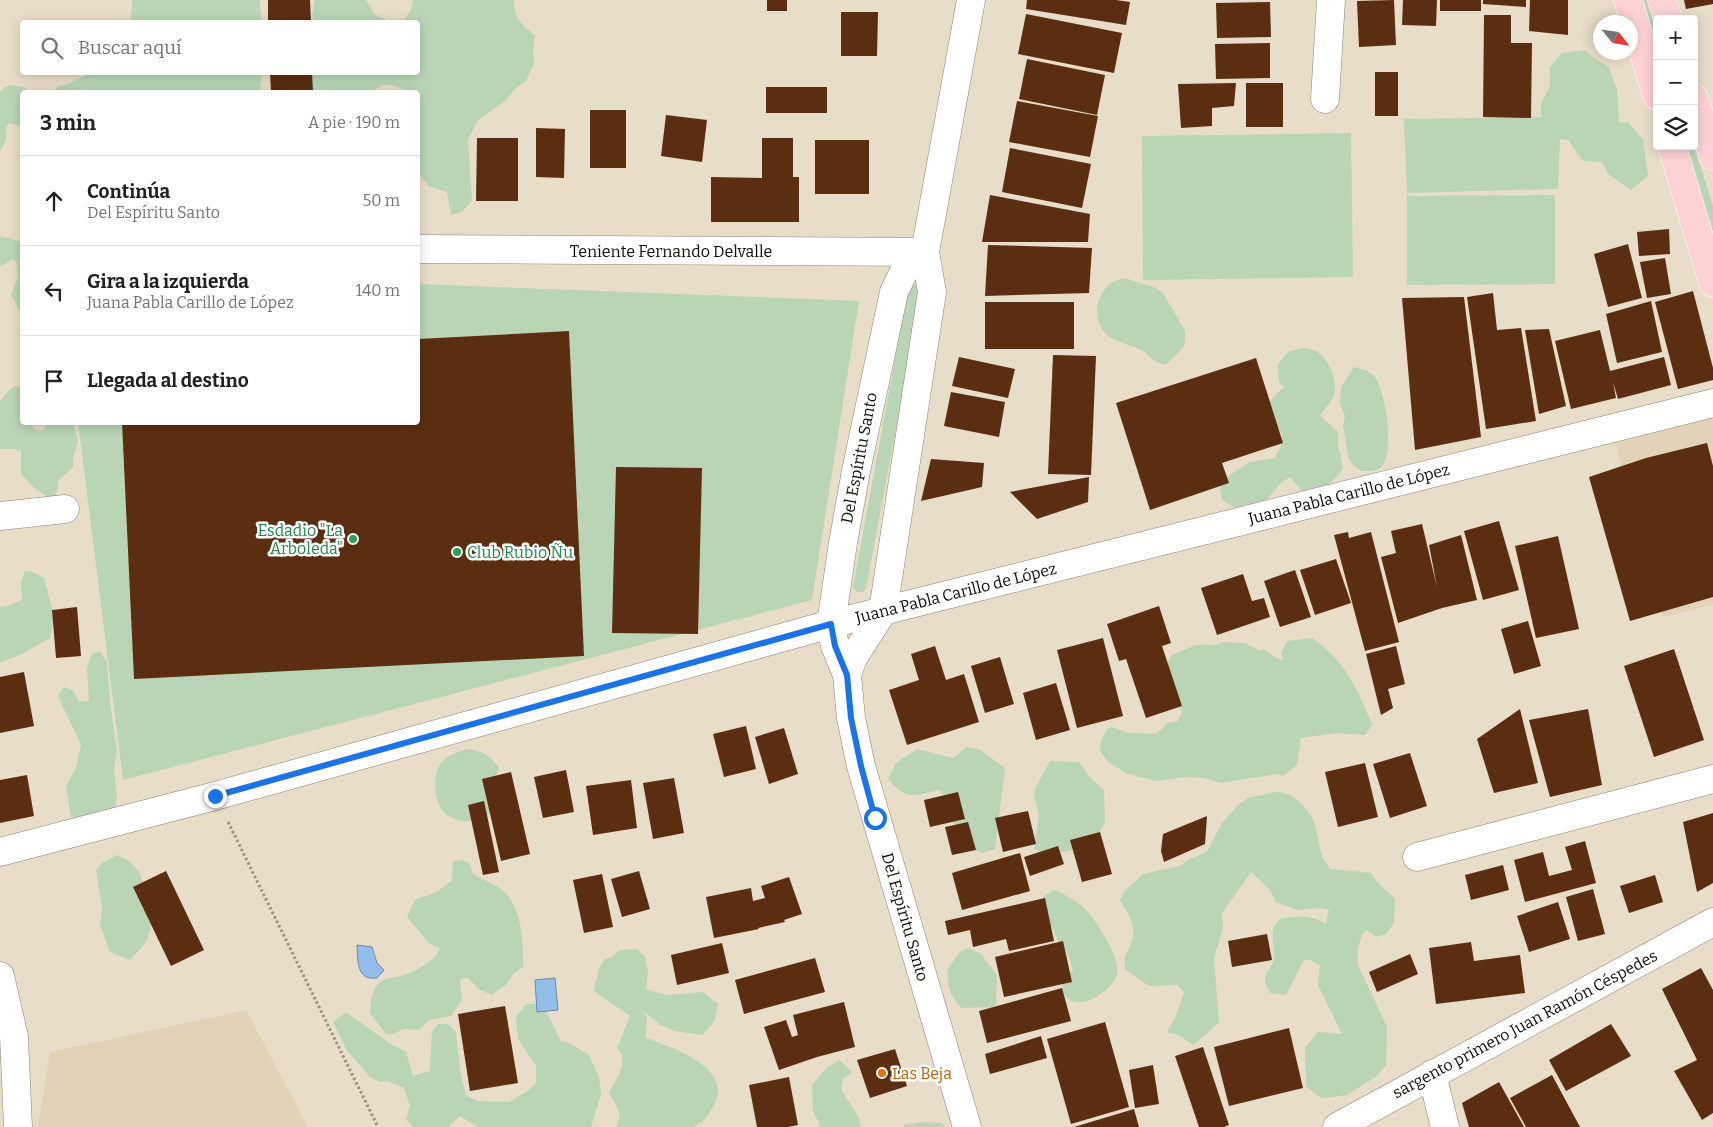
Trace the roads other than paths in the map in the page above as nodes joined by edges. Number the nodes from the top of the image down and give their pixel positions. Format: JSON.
{"nodes":[{"id":1,"x":971,"y":0,"type":"edge"},
{"id":2,"x":1331,"y":0,"type":"edge"},
{"id":3,"x":1628,"y":0,"type":"edge"},
{"id":4,"x":1662,"y":0,"type":"edge"},
{"id":5,"x":1667,"y":15,"type":"edge"},
{"id":6,"x":1653,"y":83,"type":"edge"},
{"id":7,"x":1324,"y":98,"type":"dead end"},
{"id":8,"x":1696,"y":105,"type":"edge"},
{"id":9,"x":1673,"y":150,"type":"edge"},
{"id":10,"x":1713,"y":156,"type":"edge"},
{"id":11,"x":420,"y":250,"type":"edge"},
{"id":12,"x":925,"y":252,"type":"junction"},
{"id":13,"x":1713,"y":283,"type":"edge"},
{"id":14,"x":1713,"y":403,"type":"edge"},
{"id":15,"x":65,"y":509,"type":"dead end"},
{"id":16,"x":0,"y":516,"type":"edge"},
{"id":17,"x":883,"y":611,"type":"junction"},
{"id":18,"x":831,"y":624,"type":"junction"},
{"id":19,"x":847,"y":675,"type":"junction"},
{"id":20,"x":1713,"y":779,"type":"edge"},
{"id":21,"x":0,"y":852,"type":"edge"},
{"id":22,"x":1417,"y":857,"type":"dead end"},
{"id":23,"x":1713,"y":922,"type":"edge"},
{"id":24,"x":0,"y":976,"type":"edge"},
{"id":25,"x":1432,"y":1074,"type":"junction"},
{"id":26,"x":18,"y":1127,"type":"edge"},
{"id":27,"x":967,"y":1127,"type":"edge"},
{"id":28,"x":1337,"y":1127,"type":"edge"},
{"id":29,"x":1445,"y":1127,"type":"edge"}],
"edges":[{"from":1,"to":12,"type":"street","name":"Del Espíritu Santo"},
{"from":2,"to":7,"type":"street"},
{"from":3,"to":6,"type":"main road"},
{"from":4,"to":5,"type":"main road"},
{"from":8,"to":10,"type":"main road"},
{"from":9,"to":13,"type":"main road"},
{"from":11,"to":12,"type":"street","name":"Teniente Fernando Delvalle"},
{"from":12,"to":17,"type":"street","name":"Del Espíritu Santo"},
{"from":12,"to":18,"type":"street","name":"Del Espíritu Santo"},
{"from":14,"to":17,"type":"street","name":"Juana Pabla Carillo de López"},
{"from":15,"to":16,"type":"street"},
{"from":17,"to":18,"type":"street","name":"Juana Pabla Carillo de López"},
{"from":17,"to":19,"type":"street","name":"Del Espíritu Santo"},
{"from":18,"to":19,"type":"street","name":"Del Espíritu Santo"},
{"from":18,"to":21,"type":"street","name":"Juana Pabla Carillo de López"},
{"from":19,"to":27,"type":"street","name":"Del Espíritu Santo"},
{"from":20,"to":22,"type":"street"},
{"from":23,"to":25,"type":"street","name":"sargento primero Juan Ramón Céspedes"},
{"from":24,"to":26,"type":"street"},
{"from":25,"to":28,"type":"street","name":"sargento primero Juan Ramón Céspedes"},
{"from":25,"to":29,"type":"street"}]}
